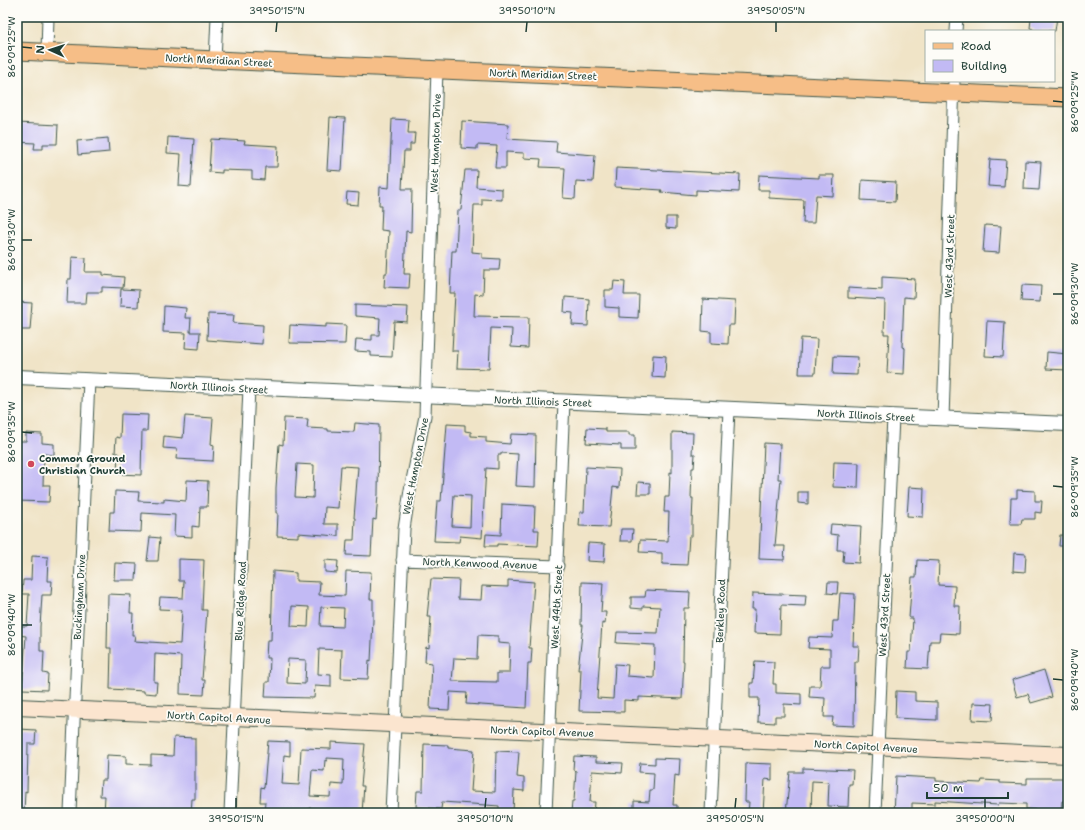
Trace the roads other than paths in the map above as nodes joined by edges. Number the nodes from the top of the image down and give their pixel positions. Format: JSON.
{"nodes":[{"id":1,"x":48,"y":17,"type":"edge"},
{"id":2,"x":217,"y":17,"type":"edge"},
{"id":3,"x":957,"y":17,"type":"edge"},
{"id":4,"x":956,"y":30,"type":"edge"},
{"id":5,"x":17,"y":51,"type":"edge"},
{"id":6,"x":47,"y":52,"type":"junction"},
{"id":7,"x":215,"y":60,"type":"junction"},
{"id":8,"x":437,"y":70,"type":"junction"},
{"id":9,"x":954,"y":87,"type":"edge"},
{"id":10,"x":1068,"y":98,"type":"edge"},
{"id":11,"x":17,"y":377,"type":"edge"},
{"id":12,"x":89,"y":380,"type":"junction"},
{"id":13,"x":249,"y":388,"type":"junction"},
{"id":14,"x":425,"y":396,"type":"junction"},
{"id":15,"x":564,"y":402,"type":"junction"},
{"id":16,"x":729,"y":409,"type":"junction"},
{"id":17,"x":893,"y":416,"type":"junction"},
{"id":18,"x":943,"y":419,"type":"junction"},
{"id":19,"x":1068,"y":424,"type":"edge"},
{"id":20,"x":402,"y":560,"type":"junction"},
{"id":21,"x":558,"y":566,"type":"junction"},
{"id":22,"x":17,"y":708,"type":"edge"},
{"id":23,"x":74,"y":710,"type":"junction"},
{"id":24,"x":234,"y":717,"type":"junction"},
{"id":25,"x":394,"y":725,"type":"junction"},
{"id":26,"x":550,"y":732,"type":"junction"},
{"id":27,"x":715,"y":739,"type":"junction"},
{"id":28,"x":878,"y":746,"type":"junction"},
{"id":29,"x":1068,"y":755,"type":"edge"},
{"id":30,"x":70,"y":813,"type":"edge"},
{"id":31,"x":230,"y":813,"type":"edge"},
{"id":32,"x":391,"y":813,"type":"edge"},
{"id":33,"x":546,"y":813,"type":"edge"},
{"id":34,"x":711,"y":813,"type":"edge"},
{"id":35,"x":875,"y":813,"type":"edge"}],
"edges":[{"from":1,"to":6,"type":"street"},
{"from":2,"to":7,"type":"street"},
{"from":3,"to":4,"type":"street"},
{"from":5,"to":6,"type":"main road","name":"North Meridian Street"},
{"from":6,"to":7,"type":"main road","name":"North Meridian Street"},
{"from":7,"to":8,"type":"main road","name":"North Meridian Street"},
{"from":8,"to":9,"type":"main road","name":"North Meridian Street"},
{"from":8,"to":14,"type":"street","name":"West Hampton Drive"},
{"from":9,"to":10,"type":"main road","name":"North Meridian Street"},
{"from":9,"to":18,"type":"street","name":"West 43rd Street"},
{"from":11,"to":12,"type":"street","name":"North Illinois Street"},
{"from":12,"to":13,"type":"street","name":"North Illinois Street"},
{"from":12,"to":23,"type":"street","name":"Buckingham Drive"},
{"from":13,"to":14,"type":"street","name":"North Illinois Street"},
{"from":13,"to":24,"type":"street","name":"Blue Ridge Road"},
{"from":14,"to":15,"type":"street","name":"North Illinois Street"},
{"from":14,"to":20,"type":"street","name":"West Hampton Drive"},
{"from":15,"to":16,"type":"street","name":"North Illinois Street"},
{"from":15,"to":21,"type":"street","name":"West 44th Street"},
{"from":16,"to":17,"type":"street","name":"North Illinois Street"},
{"from":16,"to":27,"type":"street","name":"Berkley Road"},
{"from":17,"to":18,"type":"street","name":"North Illinois Street"},
{"from":17,"to":28,"type":"street","name":"West 43rd Street"},
{"from":18,"to":19,"type":"street","name":"North Illinois Street"},
{"from":20,"to":21,"type":"street","name":"North Kenwood Avenue"},
{"from":20,"to":25,"type":"street","name":"West Hampton Drive"},
{"from":21,"to":26,"type":"street","name":"West 44th Street"},
{"from":22,"to":23,"type":"main road","name":"North Capitol Avenue"},
{"from":23,"to":24,"type":"main road","name":"North Capitol Avenue"},
{"from":23,"to":30,"type":"street","name":"Buckingham Drive"},
{"from":24,"to":25,"type":"main road","name":"North Capitol Avenue"},
{"from":24,"to":31,"type":"street","name":"Blue Ridge Road"},
{"from":25,"to":26,"type":"main road","name":"North Capitol Avenue"},
{"from":25,"to":32,"type":"street","name":"West Hampton Drive"},
{"from":26,"to":27,"type":"main road","name":"North Capitol Avenue"},
{"from":26,"to":33,"type":"street","name":"West 44th Street"},
{"from":27,"to":28,"type":"main road","name":"North Capitol Avenue"},
{"from":27,"to":34,"type":"street","name":"Berkley Road"},
{"from":28,"to":29,"type":"main road","name":"North Capitol Avenue"},
{"from":28,"to":35,"type":"street","name":"West 43rd Street"}]}
